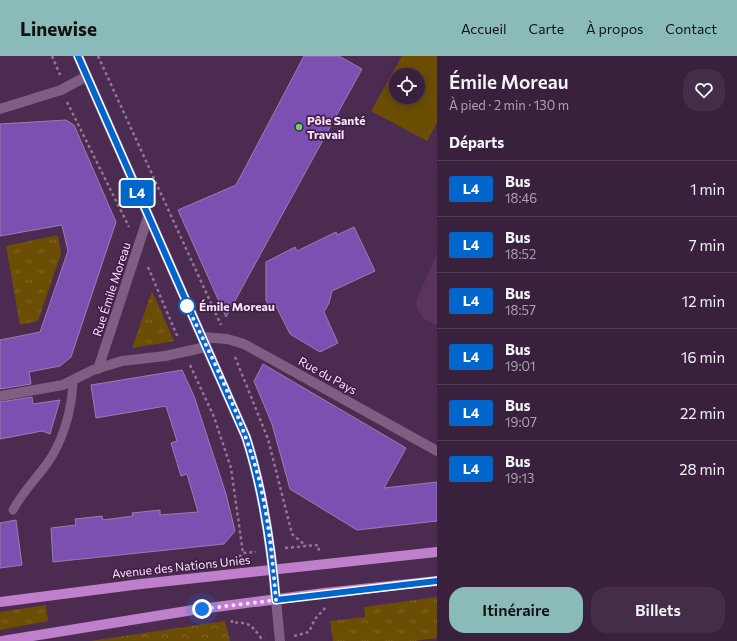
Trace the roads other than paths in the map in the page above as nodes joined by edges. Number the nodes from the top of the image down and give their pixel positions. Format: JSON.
{"nodes":[{"id":1,"x":78,"y":56,"type":"edge"},
{"id":2,"x":87,"y":76,"type":"junction"},
{"id":3,"x":0,"y":109,"type":"edge"},
{"id":4,"x":148,"y":217,"type":"junction"},
{"id":5,"x":204,"y":342,"type":"junction"},
{"id":6,"x":98,"y":369,"type":"junction"},
{"id":7,"x":73,"y":382,"type":"junction"},
{"id":8,"x":0,"y":396,"type":"edge"},
{"id":9,"x":437,"y":451,"type":"edge"},
{"id":10,"x":13,"y":510,"type":"dead end"},
{"id":11,"x":437,"y":552,"type":"edge"},
{"id":12,"x":273,"y":570,"type":"junction"},
{"id":13,"x":437,"y":582,"type":"edge"},
{"id":14,"x":276,"y":600,"type":"junction"},
{"id":15,"x":0,"y":602,"type":"edge"},
{"id":16,"x":2,"y":641,"type":"edge"},
{"id":17,"x":280,"y":641,"type":"edge"}],
"edges":[{"from":1,"to":2,"type":"street"},
{"from":2,"to":3,"type":"street"},
{"from":2,"to":4,"type":"street"},
{"from":4,"to":5,"type":"street"},
{"from":4,"to":6,"type":"street","name":"Rue Émile Moreau"},
{"from":5,"to":6,"type":"street"},
{"from":5,"to":9,"type":"street","name":"Rue du Pays"},
{"from":5,"to":12,"type":"street"},
{"from":6,"to":7,"type":"street"},
{"from":7,"to":8,"type":"street"},
{"from":7,"to":10,"type":"lane"},
{"from":11,"to":12,"type":"main road","name":"Avenue des Nations Unies"},
{"from":12,"to":14,"type":"street"},
{"from":12,"to":15,"type":"main road","name":"Avenue des Nations Unies"},
{"from":13,"to":14,"type":"main road"},
{"from":14,"to":16,"type":"main road"},
{"from":14,"to":17,"type":"street"}]}
